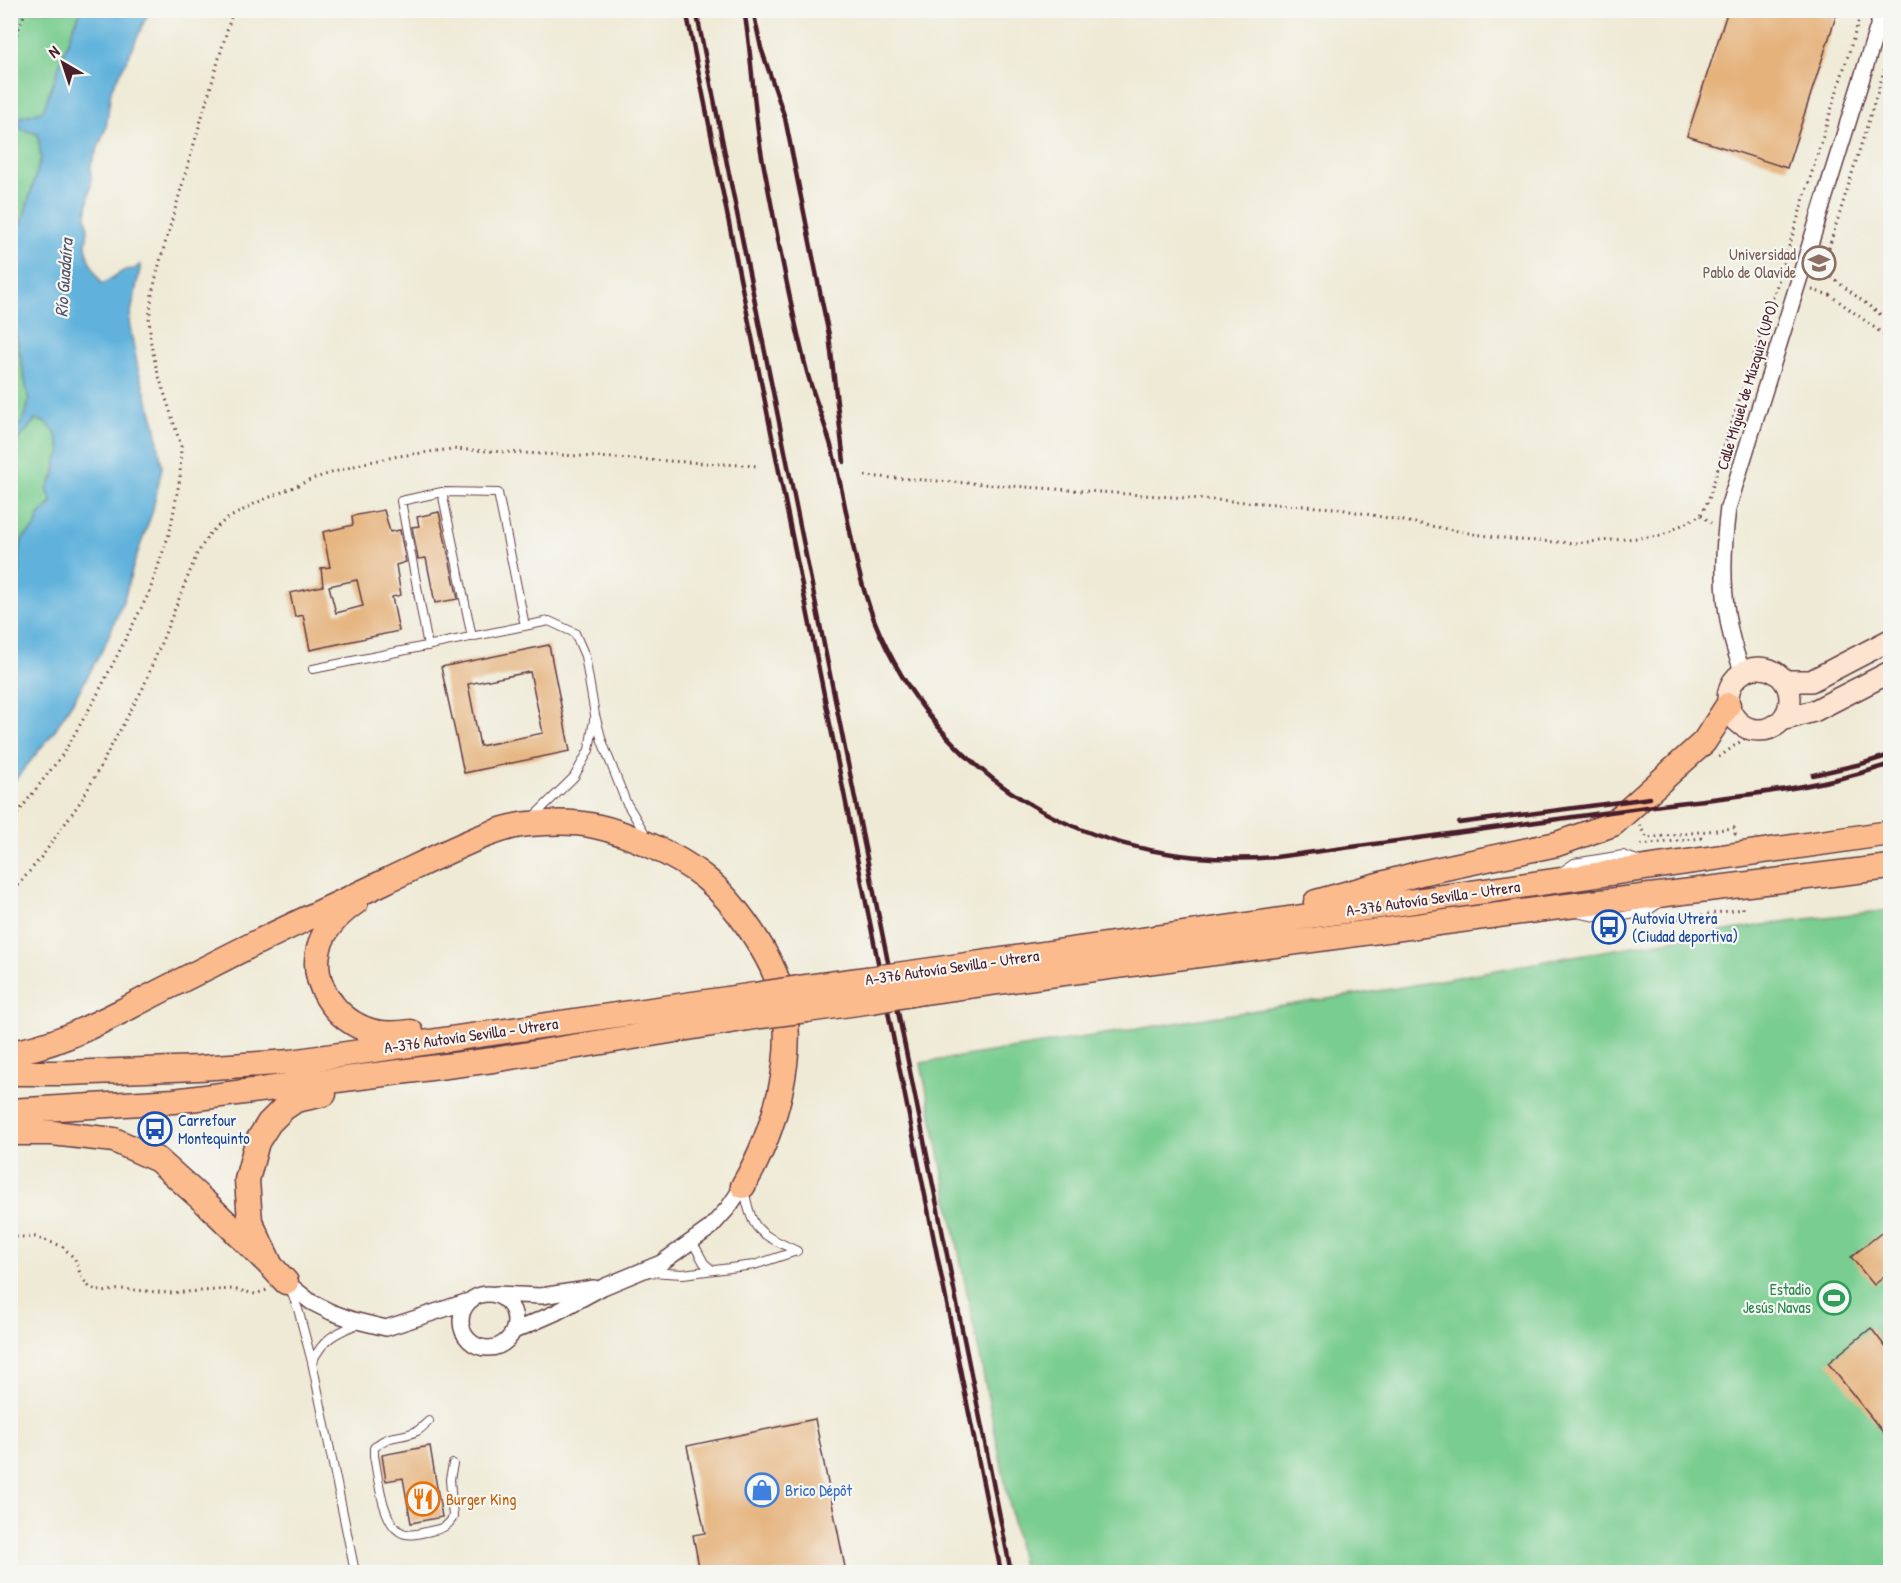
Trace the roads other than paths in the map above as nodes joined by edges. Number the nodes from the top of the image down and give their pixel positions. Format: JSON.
{"nodes":[{"id":1,"x":1882,"y":10,"type":"edge"},
{"id":2,"x":442,"y":492,"type":"junction"},
{"id":3,"x":525,"y":626,"type":"junction"},
{"id":4,"x":472,"y":637,"type":"junction"},
{"id":5,"x":1890,"y":640,"type":"edge"},
{"id":6,"x":428,"y":646,"type":"junction"},
{"id":7,"x":313,"y":669,"type":"dead end"},
{"id":8,"x":1743,"y":672,"type":"junction"},
{"id":9,"x":1890,"y":672,"type":"edge"},
{"id":10,"x":1785,"y":681,"type":"junction"},
{"id":11,"x":1728,"y":705,"type":"junction"},
{"id":12,"x":595,"y":716,"type":"junction"},
{"id":13,"x":1782,"y":720,"type":"junction"},
{"id":14,"x":526,"y":824,"type":"junction"},
{"id":15,"x":1889,"y":833,"type":"edge"},
{"id":16,"x":654,"y":848,"type":"junction"},
{"id":17,"x":1890,"y":867,"type":"edge"},
{"id":18,"x":385,"y":882,"type":"junction"},
{"id":19,"x":1280,"y":919,"type":"junction"},
{"id":20,"x":920,"y":982,"type":"junction"},
{"id":21,"x":758,"y":1005,"type":"junction"},
{"id":22,"x":549,"y":1024,"type":"junction"},
{"id":23,"x":10,"y":1053,"type":"edge"},
{"id":24,"x":493,"y":1060,"type":"junction"},
{"id":25,"x":10,"y":1073,"type":"edge"},
{"id":26,"x":106,"y":1106,"type":"junction"},
{"id":27,"x":10,"y":1111,"type":"edge"},
{"id":28,"x":10,"y":1123,"type":"edge"},
{"id":29,"x":10,"y":1133,"type":"edge"},
{"id":30,"x":743,"y":1186,"type":"junction"},
{"id":31,"x":692,"y":1241,"type":"junction"},
{"id":32,"x":712,"y":1270,"type":"junction"},
{"id":33,"x":641,"y":1271,"type":"junction"},
{"id":34,"x":282,"y":1278,"type":"junction"},
{"id":35,"x":603,"y":1287,"type":"junction"},
{"id":36,"x":490,"y":1294,"type":"junction"},
{"id":37,"x":469,"y":1301,"type":"junction"},
{"id":38,"x":363,"y":1322,"type":"junction"},
{"id":39,"x":514,"y":1331,"type":"junction"},
{"id":40,"x":312,"y":1362,"type":"junction"},
{"id":41,"x":429,"y":1421,"type":"dead end"},
{"id":42,"x":453,"y":1464,"type":"dead end"},
{"id":43,"x":355,"y":1572,"type":"edge"}],
"edges":[{"from":1,"to":8,"type":"street","name":"Calle Miguel de Múzquiz (UPO)"},
{"from":2,"to":3,"type":"lane"},
{"from":2,"to":4,"type":"lane"},
{"from":2,"to":6,"type":"lane"},
{"from":3,"to":4,"type":"lane"},
{"from":3,"to":12,"type":"lane"},
{"from":4,"to":6,"type":"lane"},
{"from":5,"to":10,"type":"street"},
{"from":6,"to":7,"type":"lane"},
{"from":8,"to":10,"type":"street"},
{"from":8,"to":11,"type":"street"},
{"from":9,"to":13,"type":"street"},
{"from":10,"to":13,"type":"street"},
{"from":11,"to":13,"type":"street"},
{"from":11,"to":19,"type":"main road"},
{"from":12,"to":14,"type":"lane"},
{"from":12,"to":16,"type":"lane"},
{"from":14,"to":16,"type":"main road"},
{"from":14,"to":18,"type":"main road"},
{"from":15,"to":19,"type":"main road","name":"A-376 Autovía Sevilla - Utrera"},
{"from":16,"to":30,"type":"main road"},
{"from":17,"to":20,"type":"main road","name":"A-376 Autovía Sevilla - Utrera"},
{"from":18,"to":22,"type":"main road"},
{"from":18,"to":23,"type":"main road"},
{"from":19,"to":20,"type":"main road","name":"A-376 Autovía Sevilla - Utrera"},
{"from":20,"to":21,"type":"main road","name":"A-376 Autovía Sevilla - Utrera","bridge":true},
{"from":21,"to":22,"type":"main road","name":"A-376 Autovía Sevilla - Utrera"},
{"from":21,"to":24,"type":"main road","name":"A-376 Autovía Sevilla - Utrera"},
{"from":22,"to":25,"type":"main road","name":"A-376 Autovía Sevilla - Utrera"},
{"from":24,"to":26,"type":"main road","name":"A-376 Autovía Sevilla - Utrera"},
{"from":24,"to":34,"type":"main road"},
{"from":26,"to":27,"type":"main road","name":"A-376 Autovía Sevilla - Utrera"},
{"from":26,"to":28,"type":"main road"},
{"from":29,"to":34,"type":"main road"},
{"from":30,"to":31,"type":"street"},
{"from":30,"to":32,"type":"lane"},
{"from":31,"to":32,"type":"lane"},
{"from":31,"to":33,"type":"street"},
{"from":32,"to":33,"type":"lane"},
{"from":33,"to":35,"type":"street"},
{"from":34,"to":38,"type":"street"},
{"from":34,"to":40,"type":"lane"},
{"from":35,"to":36,"type":"street"},
{"from":35,"to":39,"type":"street"},
{"from":36,"to":37,"type":"street"},
{"from":36,"to":39,"type":"street"},
{"from":37,"to":38,"type":"street"},
{"from":37,"to":39,"type":"street"},
{"from":38,"to":40,"type":"lane"},
{"from":40,"to":43,"type":"lane"},
{"from":41,"to":42,"type":"lane"}]}
